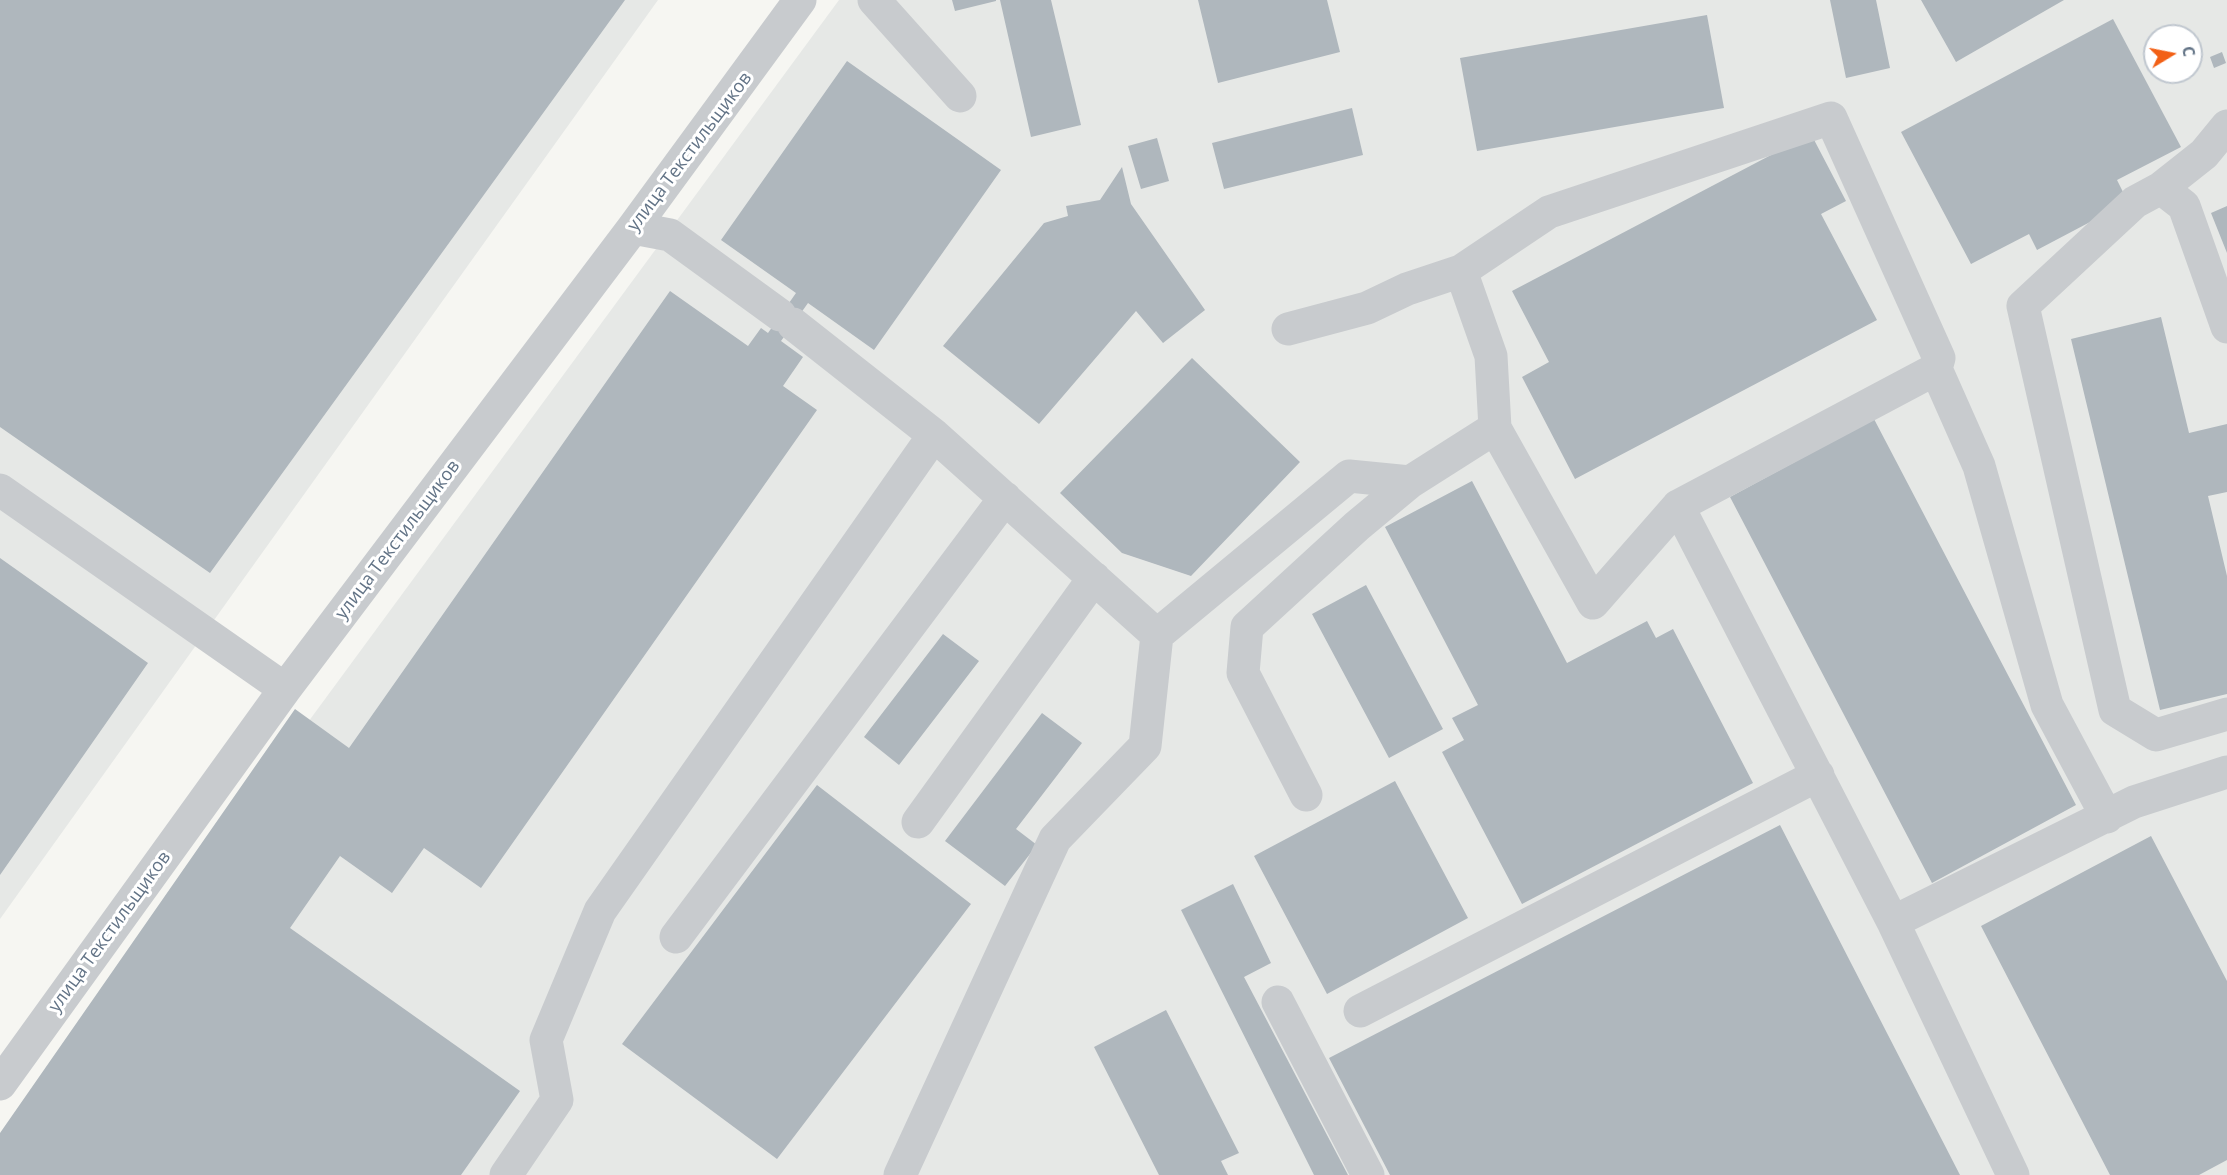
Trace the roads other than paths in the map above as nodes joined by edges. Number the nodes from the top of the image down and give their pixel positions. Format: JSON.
{"nodes":[{"id":1,"x":800,"y":0,"type":"edge"},
{"id":2,"x":874,"y":0,"type":"edge"},
{"id":3,"x":960,"y":96,"type":"dead end"},
{"id":4,"x":2227,"y":126,"type":"edge"},
{"id":5,"x":2161,"y":188,"type":"junction"},
{"id":6,"x":633,"y":228,"type":"junction"},
{"id":7,"x":1461,"y":271,"type":"junction"},
{"id":8,"x":2227,"y":327,"type":"edge"},
{"id":9,"x":1288,"y":329,"type":"dead end"},
{"id":10,"x":1936,"y":369,"type":"junction"},
{"id":11,"x":1495,"y":428,"type":"junction"},
{"id":12,"x":934,"y":435,"type":"junction"},
{"id":13,"x":1410,"y":482,"type":"junction"},
{"id":14,"x":0,"y":490,"type":"edge"},
{"id":15,"x":1005,"y":498,"type":"junction"},
{"id":16,"x":1678,"y":506,"type":"junction"},
{"id":17,"x":1094,"y":578,"type":"junction"},
{"id":18,"x":1157,"y":634,"type":"junction"},
{"id":19,"x":285,"y":689,"type":"junction"},
{"id":20,"x":2227,"y":714,"type":"edge"},
{"id":21,"x":2227,"y":772,"type":"edge"},
{"id":22,"x":1818,"y":775,"type":"junction"},
{"id":23,"x":1306,"y":795,"type":"dead end"},
{"id":24,"x":2107,"y":817,"type":"junction"},
{"id":25,"x":918,"y":822,"type":"dead end"},
{"id":26,"x":1893,"y":922,"type":"junction"},
{"id":27,"x":676,"y":937,"type":"dead end"},
{"id":28,"x":1278,"y":1002,"type":"dead end"},
{"id":29,"x":1360,"y":1011,"type":"dead end"},
{"id":30,"x":0,"y":1084,"type":"edge"},
{"id":31,"x":506,"y":1175,"type":"edge"},
{"id":32,"x":900,"y":1175,"type":"edge"},
{"id":33,"x":1368,"y":1175,"type":"edge"},
{"id":34,"x":2013,"y":1175,"type":"edge"}],
"edges":[{"from":1,"to":6,"type":"street","name":"улица Текстильщиков"},
{"from":2,"to":3,"type":"street"},
{"from":4,"to":5,"type":"street"},
{"from":5,"to":8,"type":"street"},
{"from":5,"to":20,"type":"street"},
{"from":6,"to":12,"type":"street"},
{"from":6,"to":19,"type":"street","name":"улица Текстильщиков"},
{"from":7,"to":9,"type":"street"},
{"from":7,"to":10,"type":"street"},
{"from":7,"to":11,"type":"street"},
{"from":10,"to":16,"type":"street"},
{"from":10,"to":24,"type":"street"},
{"from":11,"to":13,"type":"street"},
{"from":11,"to":16,"type":"street"},
{"from":12,"to":15,"type":"street"},
{"from":12,"to":31,"type":"street"},
{"from":13,"to":18,"type":"street"},
{"from":13,"to":23,"type":"street"},
{"from":14,"to":19,"type":"street"},
{"from":15,"to":17,"type":"street"},
{"from":15,"to":27,"type":"street"},
{"from":16,"to":22,"type":"street"},
{"from":17,"to":18,"type":"street"},
{"from":17,"to":25,"type":"street"},
{"from":18,"to":32,"type":"street"},
{"from":19,"to":30,"type":"street","name":"улица Текстильщиков"},
{"from":21,"to":24,"type":"street"},
{"from":22,"to":26,"type":"street"},
{"from":22,"to":29,"type":"street"},
{"from":24,"to":26,"type":"street"},
{"from":26,"to":34,"type":"street"},
{"from":28,"to":33,"type":"street"}]}
